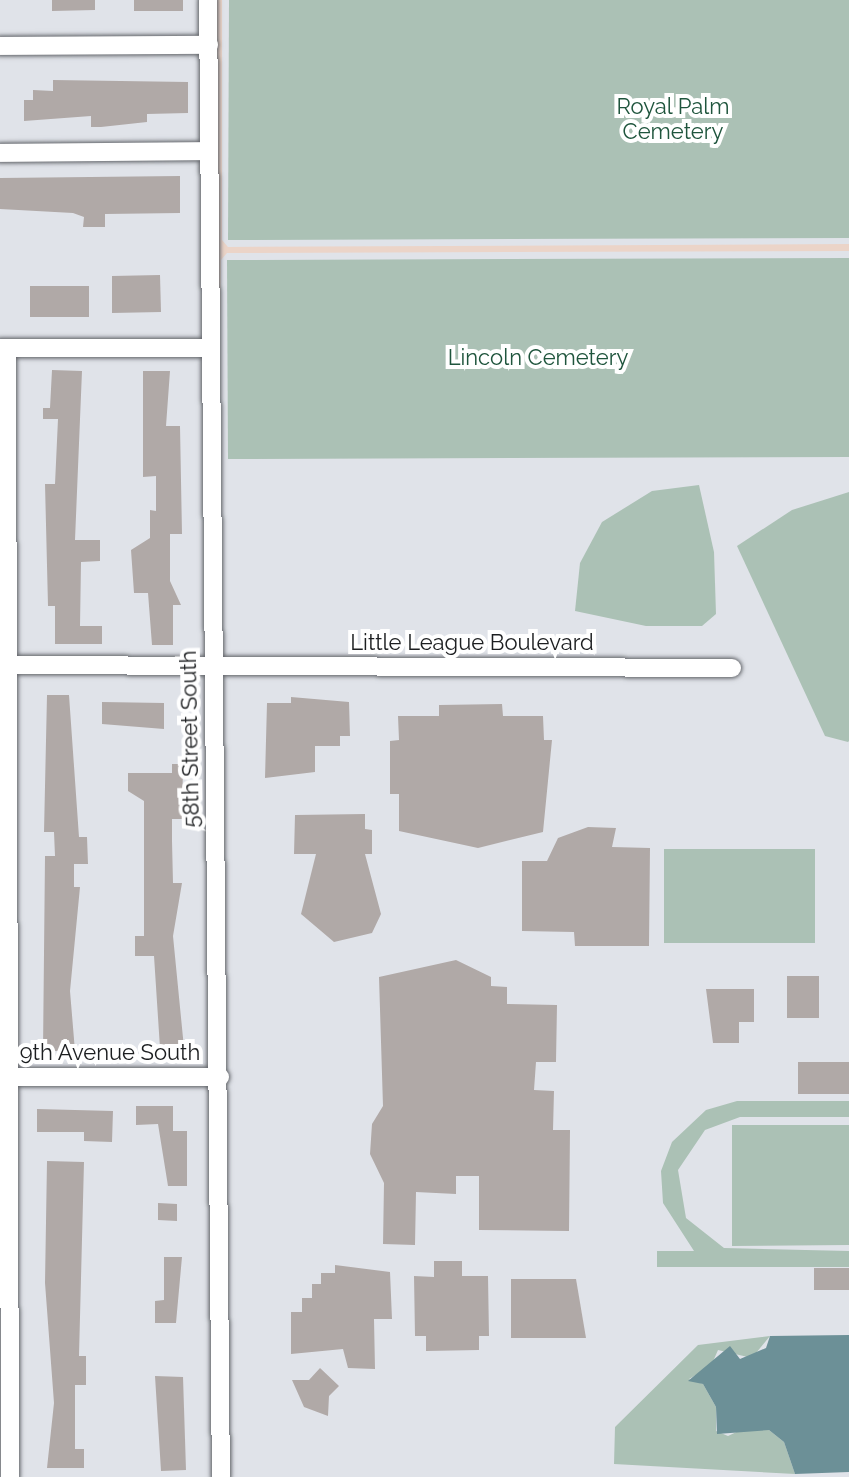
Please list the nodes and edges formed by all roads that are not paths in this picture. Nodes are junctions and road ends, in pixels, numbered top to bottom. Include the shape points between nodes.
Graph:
1 (208, 0) edge
2 (209, 45) junction
3 (0, 46) edge
4 (209, 151) junction
5 (0, 153) edge
6 (4, 348) edge
7 (210, 348) junction
8 (4, 665) edge
9 (212, 667) junction
10 (732, 668) dead end
11 (5, 1077) edge
12 (220, 1077) junction
13 (10, 1477) edge
14 (221, 1477) edge

1 - 2 street, 58th Street South
2 - 3 street
2 - 4 street, 58th Street South
4 - 5 street
4 - 7 street, 58th Street South
6 - 7 street
6 - 8 street
7 - 9 street, 58th Street South
8 - 9 street, Little League Boulevard
8 - 11 street
9 - 10 street, Little League Boulevard
9 - 12 street, 58th Street South
11 - 12 street, 9th Avenue South
11 - 13 street
12 - 14 street, 58th Street South

